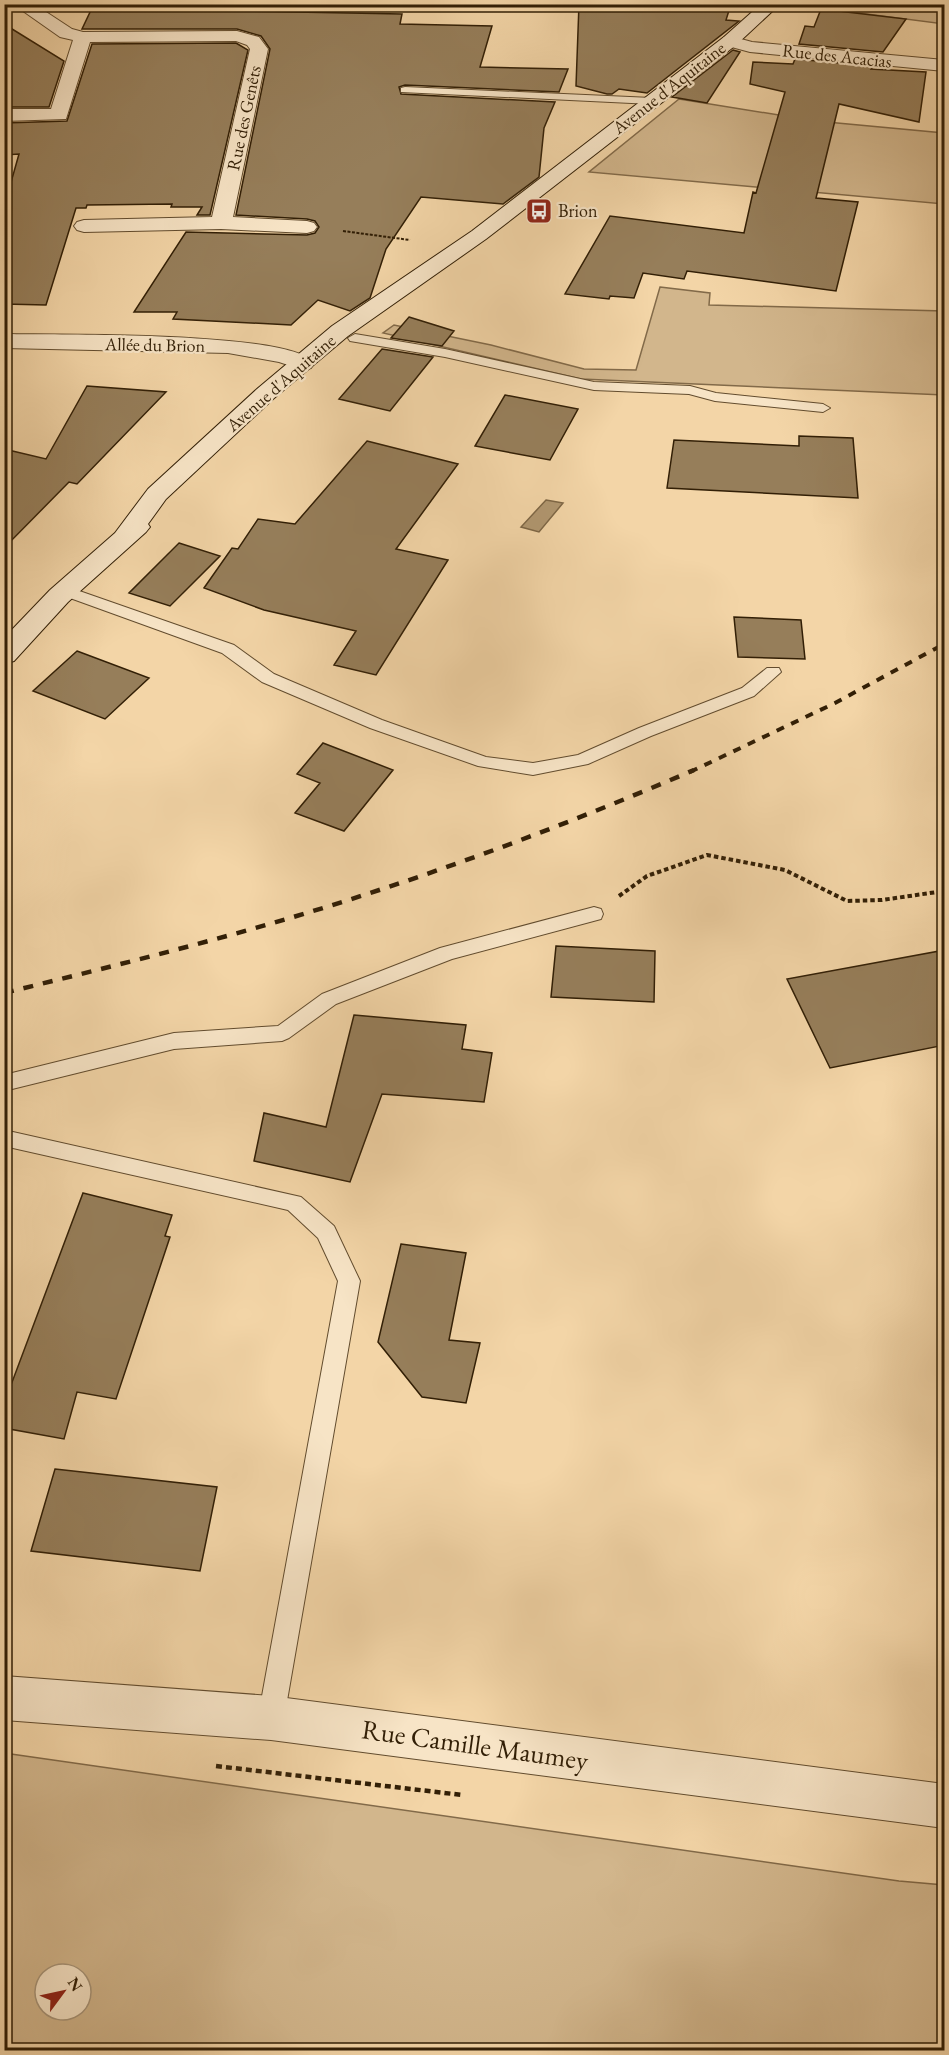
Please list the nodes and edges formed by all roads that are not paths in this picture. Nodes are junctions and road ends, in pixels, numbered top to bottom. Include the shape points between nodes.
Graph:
1 (21, 4) edge
2 (768, 8) edge
3 (82, 37) junction
4 (730, 41) junction
5 (945, 66) edge
6 (405, 90) dead end
7 (652, 101) junction
8 (4, 115) edge
9 (220, 224) junction
10 (84, 226) dead end
11 (307, 227) road end
12 (461, 248) junction
13 (355, 338) junction
14 (4, 341) edge
15 (310, 365) junction
16 (823, 408) dead end
17 (65, 591) junction
18 (4, 655) edge
19 (773, 672) dead end
20 (594, 914) road end
21 (4, 1083) edge
22 (4, 1138) edge
23 (4, 1698) edge
24 (271, 1718) junction
25 (945, 1806) edge

1 - 3 street via 66,33
2 - 4 street, Avenue d'Aquitaine
3 - 8 street via 59,115
3 - 9 street, Rue des Genêts via 237,36 253,41 259,49
4 - 5 street, Rue des Acacias via 762,48
4 - 7 street, Avenue d'Aquitaine
6 - 7 lane
7 - 12 street, Avenue d'Aquitaine
9 - 10 street
9 - 11 street
12 - 13 street, Avenue d'Aquitaine
12 - 15 street, Avenue d'Aquitaine via 354,320
13 - 15 street, Avenue d'Aquitaine
13 - 16 lane via 445,353 594,386 690,390 715,397
14 - 15 street, Allée du Brion via 228,346 276,354
15 - 17 street, Avenue d'Aquitaine
17 - 18 street, Avenue d'Aquitaine
17 - 19 lane via 228,648 268,678 376,724 484,762 533,769 582,760 748,692
20 - 21 lane via 447,953 329,999 282,1033 174,1041
22 - 24 lane via 294,1203 326,1233 349,1281
23 - 24 street, Rue Camille Maumey
24 - 25 street, Rue Camille Maumey

